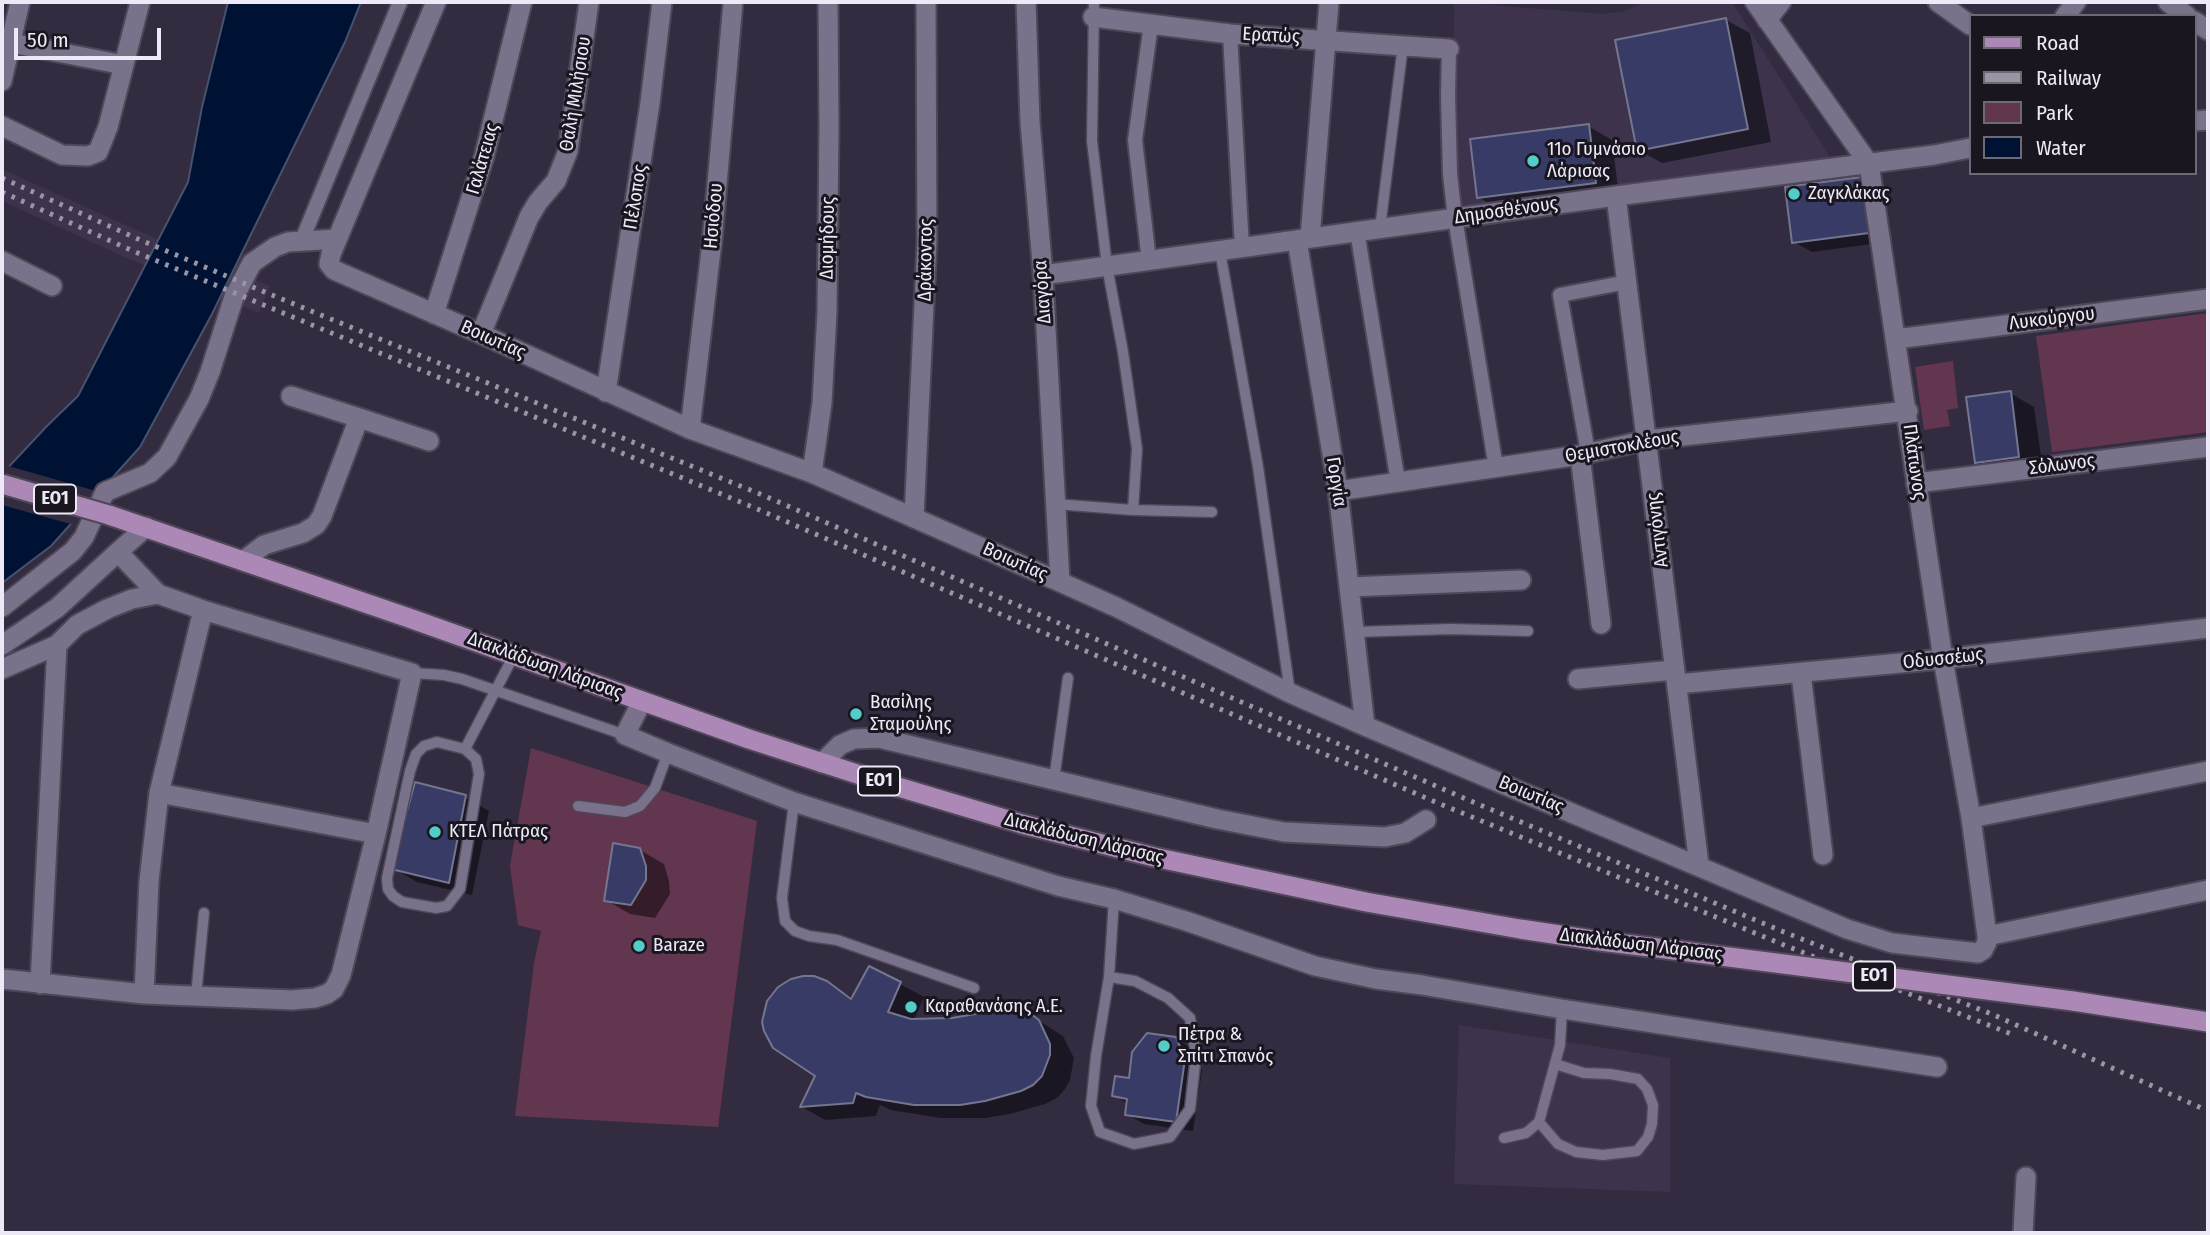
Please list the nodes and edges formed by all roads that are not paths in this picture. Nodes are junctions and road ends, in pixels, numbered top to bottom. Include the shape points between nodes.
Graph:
1 (17, 2) edge
2 (140, 2) edge
3 (400, 2) edge
4 (436, 2) edge
5 (522, 2) edge
6 (589, 2) edge
7 (662, 2) edge
8 (733, 2) edge
9 (828, 2) edge
10 (926, 2) edge
11 (1026, 2) edge
12 (1329, 2) edge
13 (1755, 2) edge
14 (1781, 2) edge
15 (1938, 2) edge
16 (2168, 2) edge
17 (1093, 9) edge
18 (2185, 14) edge
19 (1767, 20) junction
20 (1151, 24) junction
21 (1968, 24) edge
22 (1230, 34) junction
23 (1326, 39) junction
24 (10, 43) junction
25 (1403, 45) junction
26 (1449, 49) joint
27 (124, 65) junction
28 (2, 81) edge
29 (2, 126) edge
30 (1968, 148) edge
31 (1869, 164) junction
32 (1616, 196) junction
33 (1455, 218) junction
34 (1380, 228) junction
35 (1357, 232) junction
36 (337, 239) junction
37 (1303, 239) junction
38 (302, 240) junction
39 (1242, 248) junction
40 (1220, 251) junction
41 (2, 261) edge
42 (1149, 261) junction
43 (1107, 266) junction
44 (1042, 275) junction
45 (1627, 282) junction
46 (52, 286) dead end
47 (2208, 299) edge
48 (434, 314) junction
49 (481, 334) junction
50 (1896, 339) junction
51 (606, 392) junction
52 (291, 396) dead end
53 (1908, 411) junction
54 (359, 418) junction
55 (690, 429) junction
56 (1647, 440) junction
57 (429, 442) dead end
58 (2208, 447) edge
59 (1584, 454) junction
60 (1496, 468) junction
61 (812, 473) junction
62 (1398, 482) junction
63 (1916, 482) junction
64 (2, 484) edge
65 (1338, 491) junction
66 (1055, 504) junction
67 (1133, 510) junction
68 (1212, 512) dead end
69 (914, 518) junction
70 (146, 527) junction
71 (118, 552) junction
72 (243, 561) junction
73 (1521, 580) dead end
74 (1060, 582) junction
75 (1349, 587) junction
76 (158, 594) junction
77 (2, 607) edge
78 (203, 610) junction
79 (1601, 624) dead end
80 (2208, 628) edge
81 (1528, 631) dead end
82 (1354, 632) junction
83 (2, 645) edge
84 (57, 645) junction
85 (514, 655) junction
86 (1943, 659) junction
87 (2, 669) edge
88 (412, 673) junction
89 (1801, 674) junction
90 (1676, 677) junction
91 (1068, 678) dead end
92 (1578, 679) dead end
93 (496, 691) junction
94 (1290, 692) junction
95 (642, 701) junction
96 (1365, 726) junction
97 (625, 735) junction
98 (465, 749) junction
99 (668, 752) junction
100 (822, 763) junction
101 (2208, 771) edge
102 (1054, 780) junction
103 (159, 793) junction
104 (794, 802) junction
105 (578, 806) dead end
106 (1971, 818) junction
107 (1426, 820) dead end
108 (376, 834) junction
109 (1823, 855) dead end
110 (1699, 865) junction
111 (2208, 890) edge
112 (1114, 899) junction
113 (204, 913) dead end
114 (1987, 936) junction
115 (1109, 977) junction
116 (2, 979) edge
117 (40, 984) junction
118 (974, 988) dead end
119 (144, 994) junction
120 (196, 997) junction
121 (1562, 1009) junction
122 (2208, 1023) edge
123 (1555, 1064) junction
124 (1937, 1068) dead end
125 (1539, 1122) junction
126 (1504, 1138) dead end
127 (2026, 1177) dead end
128 (2023, 1233) edge

1 - 24 street
2 - 27 street
3 - 38 street
4 - 36 street
5 - 48 street, Γαλάτειας via 484,157
6 - 49 street, Θαλή Μιλήσιου via 568,151 556,181 529,217
7 - 51 street, Πέλοπος
8 - 55 street, Ησιόδου
9 - 61 street, Διομήδους via 827,312
10 - 69 street, Δράκοντος via 927,241
11 - 44 street, Διαγόρα
12 - 23 street, Γοργία
13 - 19 street, Πλάτωνος
14 - 19 street
15 - 21 street
16 - 18 street
17 - 20 street, Ερατώς
17 - 43 lane via 1092,141
19 - 31 street, Πλάτωνος
20 - 22 street, Ερατώς
20 - 42 street via 1135,140
22 - 23 street, Ερατώς
22 - 39 street
23 - 25 street, Ερατώς
23 - 37 street, Γοργία
24 - 27 street
24 - 28 street
25 - 26 street, Ερατώς
25 - 34 lane
26 - 33 street via 1448,142
27 - 29 street via 102,145 94,154 62,155
30 - 31 street, Δημοσθένους
31 - 32 street, Δημοσθένους
31 - 50 street, Πλάτωνος
32 - 33 street, Δημοσθένους
32 - 45 street, Αντιγόνης
33 - 34 street, Δημοσθένους
33 - 60 street
34 - 35 street, Δημοσθένους
35 - 37 street, Δημοσθένους
35 - 62 street
36 - 38 street
36 - 48 street, Βοιωτίας via 329,264 337,272
37 - 39 street, Δημοσθένους
37 - 65 street, Γοργία
38 - 77 street via 275,247 252,263 234,298 199,399 167,457 150,473 105,492 73,551
39 - 40 street, Δημοσθένους
40 - 42 street, Δημοσθένους
40 - 94 lane via 1258,467
41 - 46 street
42 - 43 street, Δημοσθένους
43 - 44 street, Δημοσθένους
43 - 67 lane via 1137,449
44 - 66 street, Διαγόρα
45 - 56 street, Αντιγόνης
45 - 59 street via 1560,295
47 - 50 street, Λυκούργου
48 - 49 street, Βοιωτίας
49 - 51 street, Βοιωτίας
50 - 53 street, Πλάτωνος
51 - 55 street, Βοιωτίας
52 - 54 street
53 - 56 street, Θεμιστοκλέους
53 - 63 street, Πλάτωνος
54 - 57 street
54 - 72 street via 316,525 264,545
55 - 61 street, Βοιωτίας
56 - 59 street, Θεμιστοκλέους
56 - 90 street, Αντιγόνης
58 - 63 street, Σόλωνος
59 - 60 street, Θεμιστοκλέους
59 - 79 street
60 - 62 street, Θεμιστοκλέους
61 - 69 street, Βοιωτίας
62 - 65 street, Θεμιστοκλέους
63 - 86 street, Πλάτωνος
64 - 70 main road, Διακλάδωση Λάρισας / ΕΟ1, bridge
65 - 75 street, Γοργία
66 - 67 lane
66 - 74 street, Διαγόρα
67 - 68 lane
69 - 74 street, Βοιωτίας
70 - 71 street
70 - 72 main road, Διακλάδωση Λάρισας / ΕΟ1
71 - 76 street
71 - 83 street via 57,608
72 - 85 main road, Διακλάδωση Λάρισας / ΕΟ1
73 - 75 street
74 - 94 street, Βοιωτίας
75 - 82 street, Γοργία
76 - 78 street
76 - 84 street via 95,615
78 - 88 street
78 - 103 street
80 - 86 street, Οδυσσέως
81 - 82 lane
82 - 96 street, Γοργία
84 - 87 street
84 - 117 street
85 - 93 lane
85 - 95 main road, Διακλάδωση Λάρισας / ΕΟ1
86 - 89 street, Οδυσσέως
86 - 106 street, Πλάτωνος
88 - 93 lane via 444,675
88 - 108 street
89 - 90 street, Οδυσσέως
89 - 109 street
90 - 92 street, Οδυσσέως
90 - 110 street, Αντιγόνης
91 - 102 lane
93 - 97 lane
93 - 98 lane
94 - 96 street, Βοιωτίας
95 - 97 street
95 - 100 main road, Διακλάδωση Λάρισας / ΕΟ1
96 - 110 street, Βοιωτίας
97 - 99 street
98 - 98 lane via 477,759 479,774 460,889 447,906 402,902 388,889 387,878 416,754 437,742
99 - 104 street
99 - 105 lane via 655,788 640,807 625,812
100 - 102 street via 853,739 879,738
100 - 122 main road, Διακλάδωση Λάρισας / ΕΟ1, bridge via 1022,824 1366,902 1600,941
101 - 106 street
102 - 107 street via 1284,832 1385,837
103 - 108 street
103 - 119 street
104 - 112 street via 1058,886
104 - 118 lane via 782,898 785,921 794,931 837,940
106 - 114 street, Πλάτωνος
108 - 120 street via 334,989 304,999
110 - 114 street, Βοιωτίας via 1869,937 1978,953
111 - 114 street
112 - 115 lane
112 - 121 street via 1315,966
113 - 120 lane
115 - 115 lane via 1091,1106 1100,1132 1134,1144 1170,1137 1190,1109 1196,1055 1191,1018 1168,998 1135,981
116 - 117 street
117 - 119 street
119 - 120 street
121 - 123 lane
121 - 124 street
123 - 125 lane
123 - 125 lane via 1584,1073 1638,1079 1653,1105 1652,1124 1637,1151 1603,1156 1558,1144
125 - 126 lane via 1526,1133
127 - 128 street

